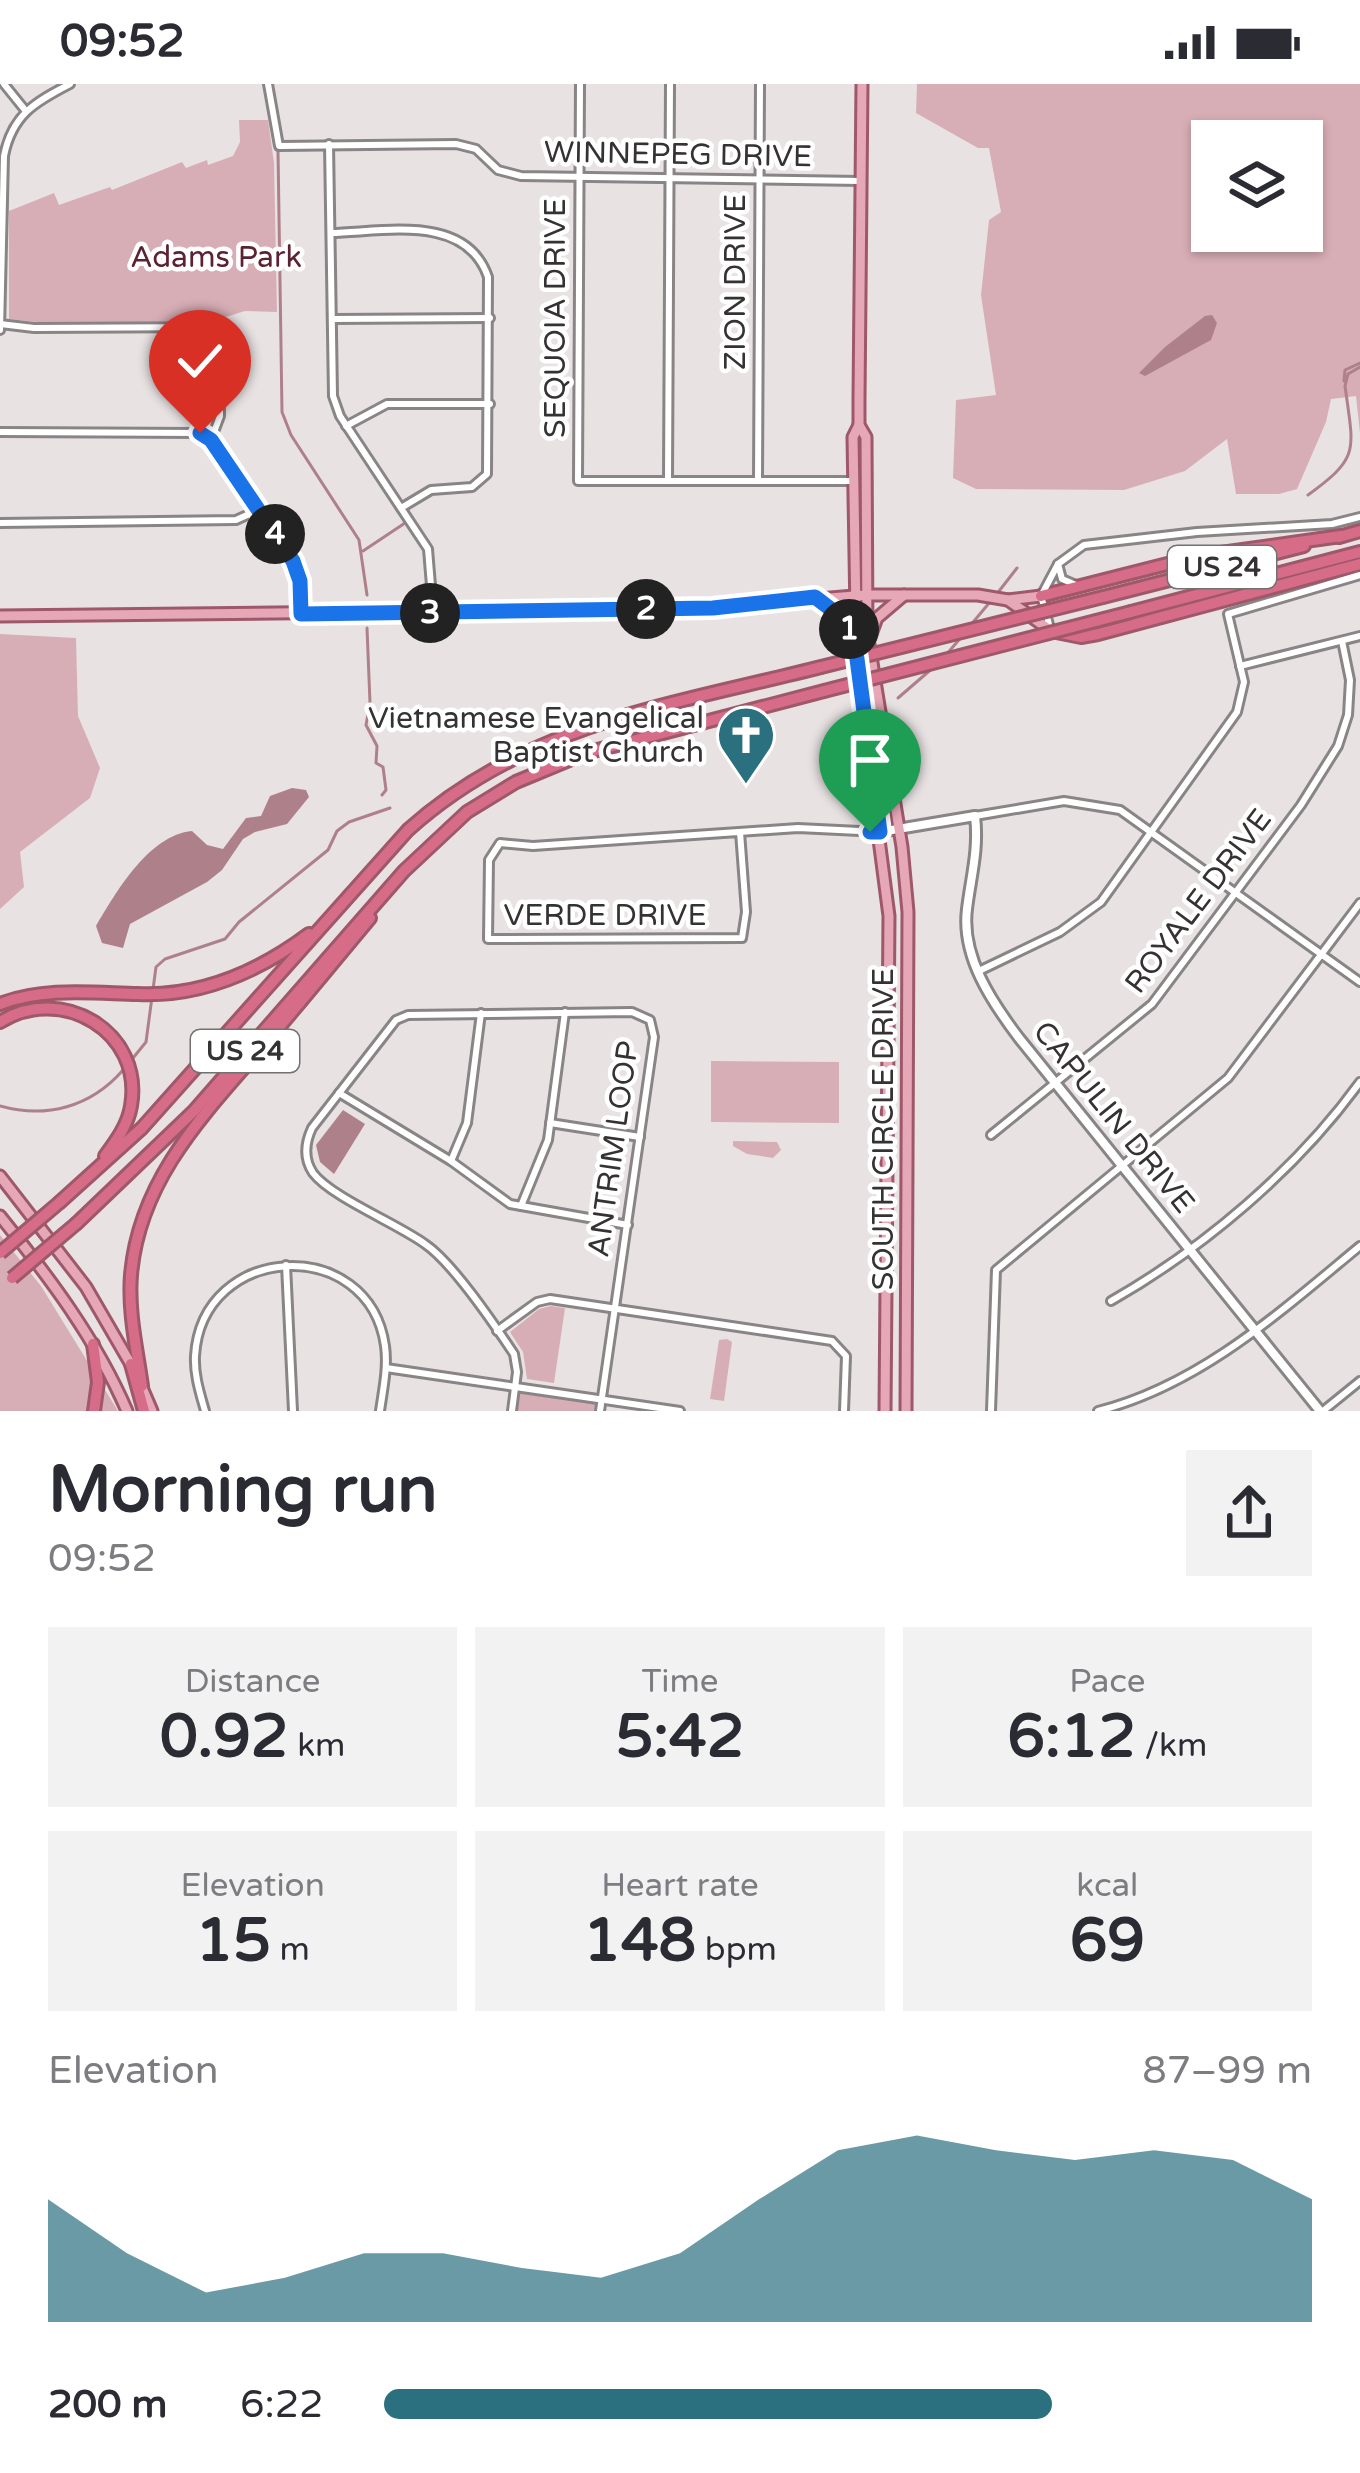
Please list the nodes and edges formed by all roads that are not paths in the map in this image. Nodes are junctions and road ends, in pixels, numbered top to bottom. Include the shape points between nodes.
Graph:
1 (4, 84) edge
2 (70, 84) edge
3 (268, 84) edge
4 (580, 84) edge
5 (670, 84) edge
6 (760, 84) edge
7 (862, 84) edge
8 (25, 110) junction
9 (329, 144) junction
10 (491, 145) dead end
11 (483, 153) junction
12 (2, 156) edge
13 (580, 179) junction
14 (670, 180) junction
15 (760, 180) junction
16 (861, 181) junction
17 (331, 233) junction
18 (2, 235) edge
19 (490, 254) dead end
20 (482, 260) junction
21 (490, 318) junction
22 (332, 319) junction
23 (0, 326) edge
24 (490, 404) junction
25 (860, 425) junction
26 (346, 426) junction
27 (0, 432) edge
28 (211, 440) junction
29 (482, 480) junction
30 (668, 480) junction
31 (758, 481) junction
32 (853, 481) junction
33 (489, 488) dead end
34 (401, 508) junction
35 (259, 509) junction
36 (1360, 518) edge
37 (0, 523) edge
38 (1360, 531) edge
39 (1342, 536) junction
40 (1360, 553) edge
41 (1058, 563) junction
42 (1360, 564) edge
43 (1360, 575) edge
44 (1076, 585) junction
45 (866, 595) junction
46 (904, 595) junction
47 (853, 596) junction
48 (815, 597) junction
49 (1042, 602) junction
50 (1012, 603) junction
51 (433, 613) junction
52 (301, 614) junction
53 (0, 616) edge
54 (1051, 631) junction
55 (1360, 636) edge
56 (1342, 640) junction
57 (868, 642) junction
58 (855, 644) junction
59 (1240, 666) junction
60 (975, 816) junction
61 (899, 829) junction
62 (740, 832) junction
63 (880, 832) junction
64 (1151, 832) junction
65 (404, 871) junction
66 (1237, 893) junction
67 (1360, 903) edge
68 (326, 921) junction
69 (1322, 955) junction
70 (979, 971) junction
71 (1360, 982) edge
72 (0, 1004) edge
73 (481, 1012) junction
74 (565, 1012) junction
75 (0, 1022) edge
76 (1360, 1082) edge
77 (1055, 1083) junction
78 (339, 1093) junction
79 (550, 1124) junction
80 (991, 1135) dead end
81 (640, 1137) junction
82 (451, 1161) junction
83 (1122, 1166) junction
84 (0, 1176) edge
85 (89, 1178) junction
86 (521, 1208) junction
87 (0, 1216) edge
88 (628, 1225) junction
89 (1360, 1246) edge
90 (1189, 1248) junction
91 (0, 1252) edge
92 (286, 1265) junction
93 (0, 1287) edge
94 (1111, 1301) dead end
95 (616, 1309) junction
96 (1255, 1330) junction
97 (497, 1331) junction
98 (93, 1345) junction
99 (131, 1364) junction
100 (386, 1368) junction
101 (1360, 1381) edge
102 (142, 1386) junction
103 (515, 1386) junction
104 (602, 1399) junction
105 (94, 1411) edge
106 (128, 1411) edge
107 (148, 1411) edge
108 (205, 1411) edge
109 (293, 1411) edge
110 (380, 1411) edge
111 (512, 1411) edge
112 (600, 1411) edge
113 (680, 1411) edge
114 (844, 1411) edge
115 (885, 1411) edge
116 (906, 1411) edge
117 (991, 1411) edge
118 (1098, 1411) edge
119 (1322, 1411) edge

1 - 8 street
2 - 8 street
3 - 9 street, WINNEPEG DRIVE via 279,146
4 - 13 street, SEQUOIA DRIVE
5 - 14 street
6 - 15 street, ZION DRIVE
7 - 16 main road
8 - 12 street
9 - 11 street, WINNEPEG DRIVE via 456,144
9 - 17 street
10 - 11 street
11 - 13 street, WINNEPEG DRIVE via 510,175
12 - 18 street
13 - 14 street, WINNEPEG DRIVE
13 - 30 street, SEQUOIA DRIVE via 578,481
14 - 15 street, WINNEPEG DRIVE
14 - 30 street
15 - 16 street, WINNEPEG DRIVE
15 - 31 street, ZION DRIVE
16 - 25 main road
17 - 20 street via 437,232
17 - 22 street
18 - 23 street
19 - 20 street
20 - 21 street
21 - 22 street
21 - 24 street
22 - 26 street via 333,396
23 - 28 street via 215,327 220,416
24 - 26 street via 387,404
24 - 29 street
25 - 32 main road
25 - 45 main road
26 - 34 street
27 - 28 street via 187,430
28 - 35 street
29 - 33 street
29 - 34 street via 431,490
30 - 31 street
31 - 32 street
32 - 47 main road
34 - 51 street via 428,549
35 - 37 street via 236,520
35 - 52 street via 298,570
36 - 41 street via 1093,543
38 - 39 highway, US 24
39 - 44 highway via 1199,556
39 - 68 highway, US 24, bridge via 589,727 458,788
40 - 65 highway, US 24, bridge via 613,745 548,767 467,812
41 - 44 street via 1062,579
41 - 49 street
42 - 54 highway via 1098,634
43 - 59 street via 1228,614
44 - 49 highway
45 - 46 main road
45 - 47 main road
45 - 57 main road, SOUTH CIRCLE DRIVE
46 - 50 main road
46 - 57 main road via 877,618
47 - 48 main road
47 - 58 main road, SOUTH CIRCLE DRIVE
48 - 51 main road via 713,608
48 - 58 main road via 841,617
49 - 50 main road
49 - 54 street
50 - 54 main road
51 - 52 main road
52 - 53 main road
55 - 56 street
56 - 59 street
56 - 66 street, ROYALE DRIVE via 1350,695 1338,746
57 - 61 main road, SOUTH CIRCLE DRIVE
58 - 63 main road, SOUTH CIRCLE DRIVE
59 - 64 street via 1237,712
60 - 61 street, VERDE DRIVE
60 - 64 street, VERDE DRIVE via 1091,802
60 - 70 street, CAPULIN DRIVE via 967,943
61 - 63 street, VERDE DRIVE
61 - 116 main road, SOUTH CIRCLE DRIVE via 908,912
62 - 62 street, VERDE DRIVE via 500,843 489,860 488,939 742,938
62 - 63 street, VERDE DRIVE
63 - 115 main road, SOUTH CIRCLE DRIVE via 889,916
64 - 66 street, VERDE DRIVE
64 - 70 street via 1088,914
65 - 93 highway, US 24, bridge via 194,1111
65 - 102 highway via 199,1120 156,1184 131,1276
66 - 69 street, VERDE DRIVE
66 - 77 street, ROYALE DRIVE via 1152,1004
67 - 69 street
68 - 72 highway via 253,971 204,988 34,994
68 - 85 highway, US 24
69 - 71 street, VERDE DRIVE
69 - 83 street via 1228,1078
70 - 77 street, CAPULIN DRIVE via 1007,1023
73 - 74 street, ANTRIM LOOP
73 - 78 street, ANTRIM LOOP via 401,1017
73 - 82 street via 467,1123
74 - 79 street
74 - 81 street, ANTRIM LOOP via 632,1012 650,1020
75 - 85 highway via 26,1010 70,1010 117,1042 130,1069 128,1118
76 - 90 street via 1296,1160
77 - 80 street, ROYALE DRIVE
77 - 83 street, CAPULIN DRIVE
78 - 82 street
78 - 97 street, ANTRIM LOOP via 308,1135 310,1169 434,1251
79 - 81 street
79 - 86 street
81 - 88 street, ANTRIM LOOP
82 - 86 street
83 - 90 street, CAPULIN DRIVE
83 - 117 street via 996,1270
84 - 99 main road via 86,1287
85 - 91 highway, US 24, bridge
86 - 88 street
87 - 98 main road
88 - 95 street, ANTRIM LOOP
89 - 96 street
90 - 94 street
90 - 96 street, CAPULIN DRIVE
92 - 100 street via 327,1272 362,1297 382,1334
92 - 108 street via 245,1277 211,1308 195,1359
92 - 109 street
95 - 97 street via 543,1299
95 - 104 street, ANTRIM LOOP
95 - 114 street via 832,1341 847,1363
96 - 118 street via 1190,1375
96 - 119 street, CAPULIN DRIVE
97 - 103 street, ANTRIM LOOP via 516,1359
98 - 105 highway
98 - 106 main road
99 - 102 main road
99 - 107 highway
100 - 103 street
100 - 110 street
101 - 119 street
102 - 107 main road
103 - 104 street
103 - 111 street, ANTRIM LOOP
104 - 112 street, ANTRIM LOOP
104 - 113 street

